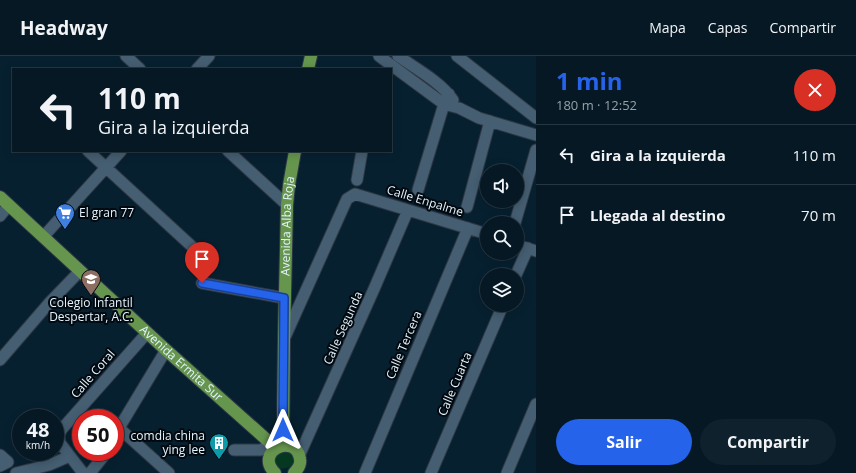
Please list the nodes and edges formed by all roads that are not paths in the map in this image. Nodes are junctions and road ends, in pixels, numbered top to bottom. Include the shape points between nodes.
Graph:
1 (126, 56) edge
2 (209, 56) edge
3 (311, 56) edge
4 (378, 56) edge
5 (398, 56) edge
6 (457, 56) edge
7 (139, 68) edge
8 (198, 68) edge
9 (308, 68) edge
10 (446, 99) junction
11 (536, 118) edge
12 (490, 121) junction
13 (536, 135) edge
14 (536, 150) edge
15 (89, 152) edge
16 (120, 152) edge
17 (229, 152) edge
18 (295, 152) edge
19 (362, 152) edge
20 (105, 167) junction
21 (356, 180) dead end
22 (418, 190) dead end
23 (0, 197) edge
24 (9, 205) junction
25 (287, 205) junction
26 (467, 207) dead end
27 (408, 210) junction
28 (0, 216) edge
29 (517, 216) edge
30 (468, 228) junction
31 (480, 232) edge
32 (43, 237) junction
33 (532, 250) edge
34 (198, 252) dead end
35 (520, 268) edge
36 (80, 271) junction
37 (202, 283) dead end
38 (284, 298) junction
39 (500, 312) edge
40 (147, 333) junction
41 (284, 339) junction
42 (166, 350) junction
43 (0, 360) edge
44 (536, 404) edge
45 (124, 421) edge
46 (124, 438) edge
47 (277, 446) junction
48 (234, 450) dead end
49 (0, 455) edge
50 (70, 456) junction
51 (299, 456) junction
52 (100, 461) edge
53 (0, 466) edge
54 (16, 473) edge
55 (83, 473) edge
56 (90, 473) edge
57 (169, 473) edge
58 (275, 473) edge
59 (294, 473) edge
60 (365, 473) edge
61 (431, 473) edge
62 (507, 473) edge

1 - 7 street
2 - 8 street
3 - 9 main road
4 - 10 street
5 - 10 street
6 - 11 street
10 - 12 street via 470,114
10 - 22 street
12 - 13 street
12 - 26 street
14 - 29 street
15 - 20 street
16 - 20 street
17 - 25 street
18 - 25 main road, Avenida Alba Roja
19 - 21 street
20 - 32 street
20 - 34 street
23 - 24 main road, Avenida Ermita Sur
24 - 28 street
24 - 32 main road, Avenida Ermita Sur
25 - 38 main road, Avenida Alba Roja
27 - 30 street, Calle Enpalme
27 - 41 street, Calle Enpalme via 356,194 347,199
27 - 51 street, Calle Segunda
30 - 31 street, Calle Enpalme
30 - 60 street, Calle Tercera
32 - 36 main road, Avenida Ermita Sur
33 - 35 street
36 - 40 main road, Avenida Ermita Sur
36 - 43 street
37 - 38 street
38 - 41 main road, Avenida Alba Roja
39 - 61 street, Calle Cuarta
40 - 42 main road, Avenida Ermita Sur
40 - 50 street, Calle Coral via 62,430 59,436 60,443
41 - 47 main road, Avenida Alba Roja
42 - 45 street
42 - 47 main road, Avenida Ermita Sur
44 - 62 street
46 - 57 street
47 - 48 street via 261,450
47 - 51 main road, Avenida Ermita Sur via 293,448
47 - 58 main road via 270,454 269,460 269,465
49 - 53 street via 8,462
50 - 54 street via 49,465
50 - 55 street, Calle Coral
51 - 59 main road via 299,467
52 - 56 street

